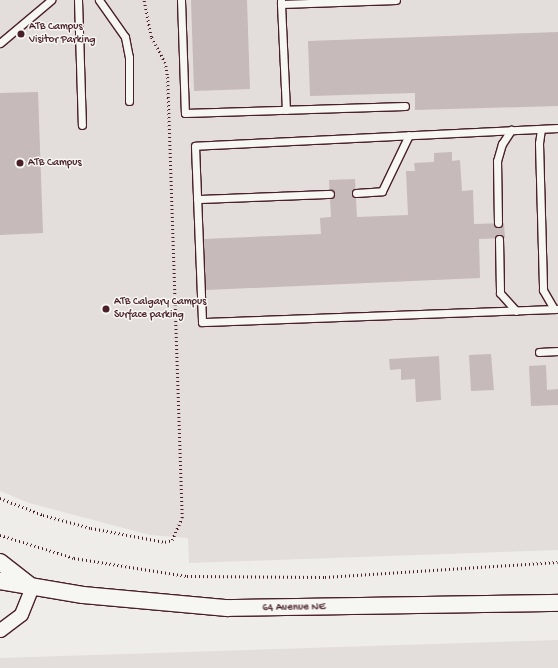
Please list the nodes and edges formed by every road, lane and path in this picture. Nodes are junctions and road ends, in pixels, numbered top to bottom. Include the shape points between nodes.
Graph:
1 (51, 0) edge
2 (78, 0) edge
3 (99, 0) edge
4 (144, 0) edge
5 (181, 0) edge
6 (396, 0) edge
7 (281, 2) edge
8 (0, 43) edge
9 (130, 101) dead end
10 (405, 106) dead end
11 (286, 110) junction
12 (82, 125) dead end
13 (558, 128) edge
14 (541, 129) junction
15 (511, 130) junction
16 (409, 136) junction
17 (356, 193) dead end
18 (330, 194) dead end
19 (197, 199) junction
20 (498, 223) dead end
21 (499, 239) dead end
22 (556, 309) edge
23 (516, 311) junction
24 (558, 351) edge
25 (539, 352) dead end
26 (0, 498) edge
27 (0, 535) edge
28 (0, 562) edge
29 (558, 562) edge
30 (0, 581) edge
31 (32, 587) junction
32 (558, 602) edge
33 (0, 630) edge

1 - 8 lane
2 - 12 lane
3 - 9 lane via 125,36 129,57
4 - 26 path via 151,37 167,75 182,518 172,540 158,541 43,515
5 - 11 lane via 185,113
6 - 7 lane
7 - 11 lane
10 - 11 lane
13 - 14 lane
14 - 15 lane
14 - 22 lane via 539,143 543,290
15 - 16 lane
15 - 20 lane via 502,144 497,160
16 - 17 lane via 382,191
16 - 19 lane via 195,146
18 - 19 lane
19 - 23 lane via 202,322
21 - 23 lane via 500,293
22 - 23 lane
24 - 25 lane
27 - 29 path via 74,558 187,576 325,577
28 - 31 street, 64 Avenue NE
30 - 31 street, 64 Avenue NE
31 - 32 street, 64 Avenue NE via 83,595 227,608
31 - 33 street via 21,614

